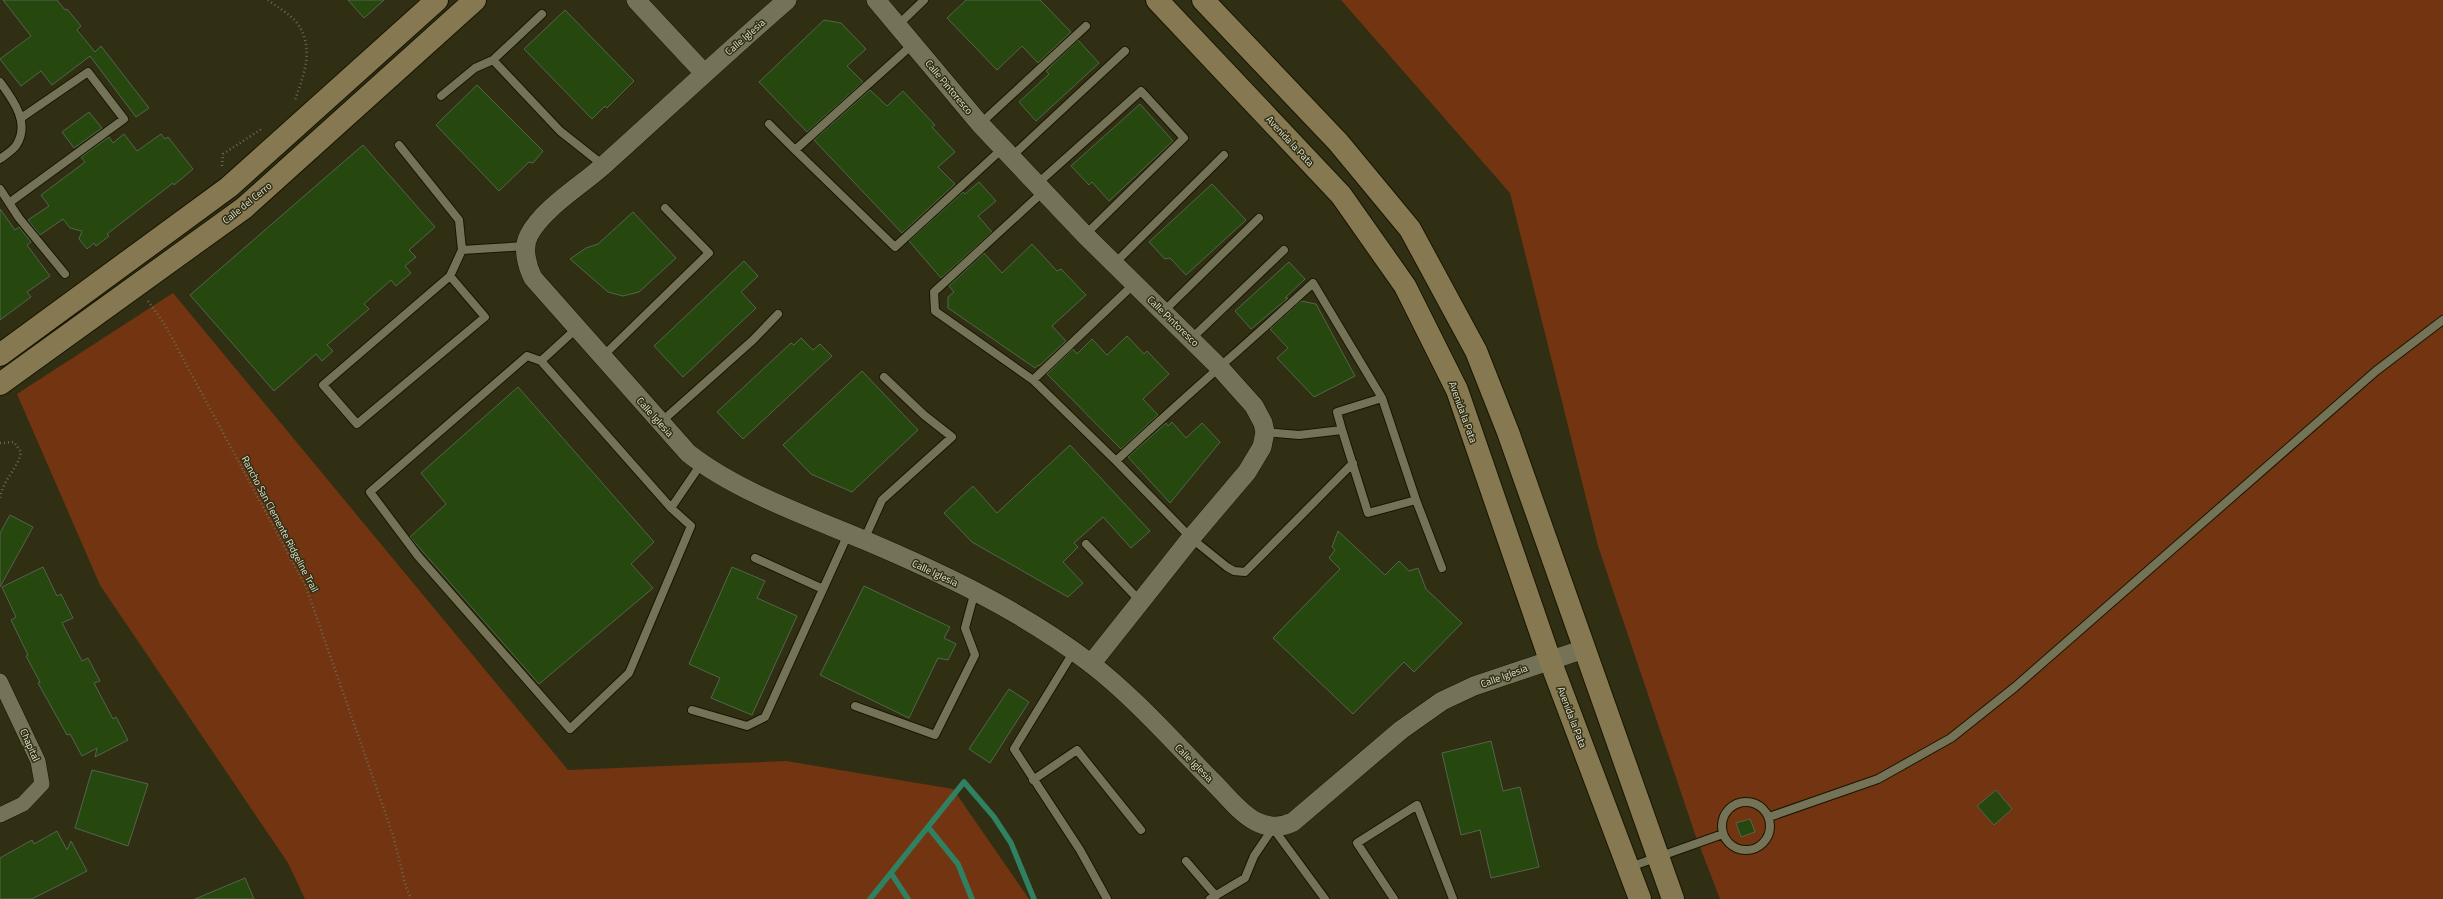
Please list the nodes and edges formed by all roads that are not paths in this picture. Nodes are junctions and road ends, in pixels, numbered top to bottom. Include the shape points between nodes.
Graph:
1 (437, 0) edge
2 (475, 0) edge
3 (636, 0) edge
4 (787, 0) edge
5 (876, 0) edge
6 (924, 0) edge
7 (1157, 0) edge
8 (1203, 0) edge
9 (542, 14) dead end
10 (898, 25) junction
11 (1086, 26) dead end
12 (914, 43) junction
13 (1125, 51) dead end
14 (493, 60) junction
15 (704, 73) junction
16 (0, 82) edge
17 (441, 96) dead end
18 (21, 118) junction
19 (769, 124) dead end
20 (980, 124) junction
21 (399, 145) dead end
22 (795, 150) junction
23 (1007, 152) junction
24 (1224, 155) dead end
25 (0, 158) edge
26 (603, 165) junction
27 (1040, 187) junction
28 (0, 189) edge
29 (9, 203) junction
30 (665, 208) dead end
31 (1259, 218) dead end
32 (1085, 235) junction
33 (526, 246) junction
34 (462, 250) junction
35 (1284, 250) dead end
36 (1114, 264) junction
37 (65, 274) dead end
38 (450, 276) junction
39 (1134, 284) junction
40 (1163, 312) junction
41 (778, 314) dead end
42 (2443, 320) edge
43 (577, 328) junction
44 (1191, 339) junction
45 (0, 355) edge
46 (602, 357) junction
47 (541, 362) junction
48 (1220, 368) junction
49 (884, 377) dead end
50 (1033, 380) junction
51 (0, 384) edge
52 (1382, 398) junction
53 (660, 423) junction
54 (1342, 430) junction
55 (1264, 432) junction
56 (1116, 461) junction
57 (1353, 463) junction
58 (701, 464) junction
59 (1416, 500) junction
60 (671, 508) junction
61 (856, 537) junction
62 (1191, 538) junction
63 (1086, 544) dead end
64 (755, 558) dead end
65 (1442, 568) dead end
66 (823, 589) junction
67 (975, 591) junction
68 (1140, 601) junction
69 (1584, 649) junction
70 (1074, 651) junction
71 (1550, 660) junction
72 (1092, 664) junction
73 (0, 681) edge
74 (855, 706) dead end
75 (692, 710) dead end
76 (1033, 780) junction
77 (0, 815) edge
78 (1769, 817) junction
79 (1273, 828) junction
80 (1141, 830) dead end
81 (1723, 834) junction
82 (1658, 856) junction
83 (1186, 861) dead end
84 (1629, 867) junction
85 (1213, 897) edge
86 (1107, 899) edge
87 (1325, 899) edge
88 (1394, 899) edge
89 (1453, 899) edge
90 (1640, 899) edge
91 (1673, 899) edge

1 - 45 main road via 229,187
2 - 51 main road, Calle del Cerro via 244,208
3 - 15 street
4 - 15 street, Calle Iglesia
5 - 10 street, Calle Pintoresco
6 - 10 lane
7 - 71 main road, Avenida la Pata via 1341,196 1405,286 1457,390
8 - 69 main road via 1338,142 1410,229 1476,351 1508,432
9 - 14 lane
10 - 12 street, Calle Pintoresco
11 - 20 lane
12 - 20 street, Calle Pintoresco
12 - 22 lane
13 - 23 lane
14 - 17 lane via 475,68
14 - 26 lane via 560,131
15 - 26 street, Calle Iglesia
16 - 18 lane via 12,98
18 - 25 lane via 21,133 16,145
18 - 29 lane via 88,72 124,119
19 - 22 lane
20 - 23 street, Calle Pintoresco
21 - 34 lane via 459,220
22 - 23 lane via 895,247
23 - 27 street, Calle Pintoresco
24 - 36 lane
26 - 33 street, Calle Iglesia via 542,218 528,236
27 - 32 street, Calle Pintoresco
27 - 32 lane via 1140,91 1184,138
27 - 50 lane via 934,292 935,311
28 - 29 lane
29 - 37 lane
30 - 46 lane via 709,253
31 - 40 lane
32 - 36 street, Calle Pintoresco
33 - 34 lane
33 - 43 street, Calle Iglesia via 526,258 533,278
34 - 38 lane
35 - 44 lane
36 - 39 street, Calle Pintoresco
38 - 38 lane via 323,385 357,424 485,317
39 - 40 street, Calle Pintoresco
39 - 50 lane
40 - 44 street, Calle Pintoresco
41 - 53 lane via 753,340
42 - 78 lane via 2376,371 2015,687 1951,738 1878,780
43 - 46 street, Calle Iglesia
43 - 47 lane
44 - 48 street, Calle Pintoresco
46 - 53 street, Calle Iglesia
47 - 60 lane
47 - 60 lane via 527,356 370,492 418,556 570,729 629,673 691,526
48 - 52 lane via 1314,284
48 - 55 street, Calle Pintoresco via 1254,406 1263,422
48 - 56 lane via 1203,380
49 - 61 lane via 952,438 882,500
50 - 56 lane
52 - 54 lane via 1337,412
52 - 59 lane
53 - 58 street, Calle Iglesia
54 - 55 lane via 1299,435
54 - 57 lane
55 - 62 street, Calle Pintoresco via 1262,447 1255,461
56 - 62 lane
57 - 59 lane via 1368,513
57 - 62 lane via 1245,572 1227,567
58 - 60 lane
58 - 61 street, Calle Iglesia via 737,484
59 - 65 lane
61 - 66 lane
61 - 67 street, Calle Iglesia
62 - 68 street, Calle Pintoresco
63 - 68 lane
64 - 66 lane
66 - 75 lane via 765,717 747,726
67 - 70 street, Calle Iglesia via 1023,617
67 - 74 lane via 965,628 975,655 935,736
68 - 72 street, Calle Pintoresco
69 - 71 street, Calle Iglesia
69 - 82 main road
70 - 72 street, Calle Iglesia
70 - 76 lane via 1014,749
71 - 79 street, Calle Iglesia via 1474,686 1436,705 1401,730 1293,822
71 - 84 main road, Avenida la Pata
72 - 79 street, Calle Iglesia via 1146,714 1249,818
73 - 77 street, Chapital via 38,761 42,784 22,804
76 - 80 lane via 1078,750
76 - 86 lane via 1080,850
78 - 81 lane via 1759,805 1752,802 1736,804 1725,814 1722,821
78 - 81 lane via 1769,833 1759,846 1752,850 1736,848
79 - 85 lane via 1254,856 1245,878
79 - 87 lane
81 - 82 lane
82 - 84 lane
82 - 91 main road
83 - 85 lane
84 - 90 main road, Avenida la Pata
88 - 89 lane via 1357,843 1417,805

